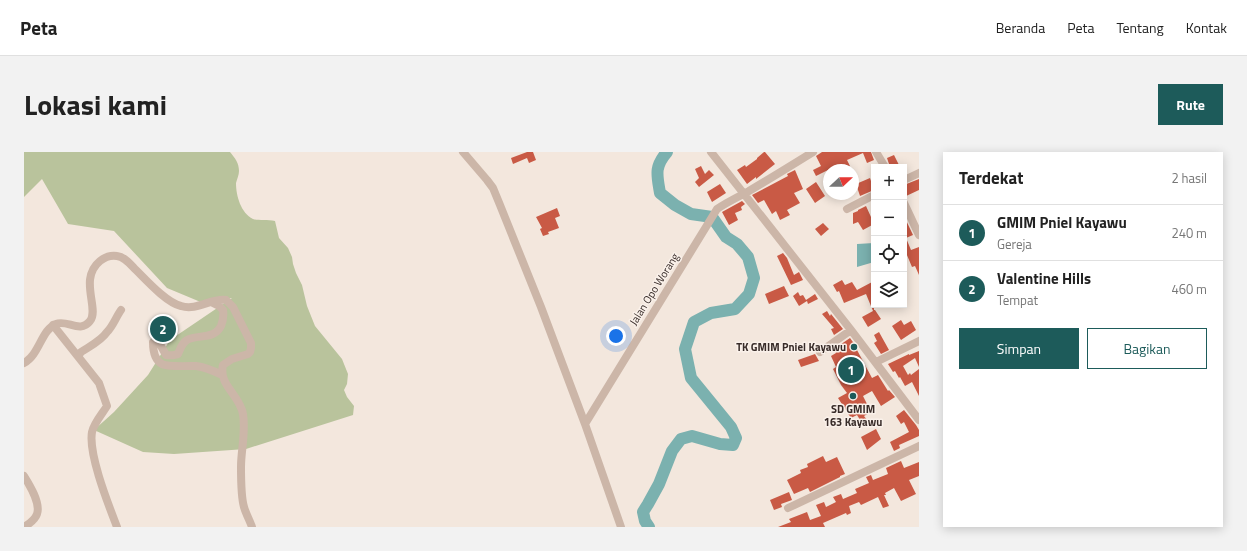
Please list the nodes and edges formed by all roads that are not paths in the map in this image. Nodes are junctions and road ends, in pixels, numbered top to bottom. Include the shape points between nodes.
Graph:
1 (463, 152) edge
2 (711, 152) edge
3 (813, 152) edge
4 (876, 152) edge
5 (883, 164) edge
6 (919, 173) edge
7 (907, 179) edge
8 (744, 193) junction
9 (871, 197) edge
10 (848, 209) dead end
11 (907, 209) edge
12 (919, 234) edge
13 (211, 302) junction
14 (122, 310) dead end
15 (53, 325) junction
16 (851, 330) junction
17 (919, 341) edge
18 (820, 352) dead end
19 (78, 356) junction
20 (876, 362) junction
21 (24, 363) edge
22 (222, 375) junction
23 (919, 420) edge
24 (585, 424) junction
25 (919, 446) edge
26 (24, 476) edge
27 (788, 508) dead end
28 (24, 527) edge
29 (117, 527) edge
30 (252, 527) edge
31 (621, 527) edge

1 - 24 street via 493,188
2 - 8 street
3 - 8 street, Jalan Opo Worang
4 - 5 street
6 - 7 street
8 - 16 street
8 - 24 street, Jalan Opo Worang via 717,209
9 - 10 street
11 - 12 street
13 - 15 street via 191,307 180,306 127,261 111,256 96,264 90,277 92,318 89,322 80,327 65,322
13 - 22 street via 226,300 230,303 251,343 248,354 223,364
13 - 22 street via 223,310 224,317 218,331 187,340 182,344 178,354 172,356 166,355 155,340 153,348 156,358 164,366 198,366
14 - 19 street via 106,334
15 - 19 street
15 - 21 street via 32,357
16 - 18 street
16 - 20 street
17 - 20 street
19 - 29 street via 99,383 108,406 92,431 91,443 105,495
20 - 23 street
22 - 30 street via 244,414 242,488 244,507
24 - 31 street
25 - 27 street
26 - 28 street via 38,508 34,519

